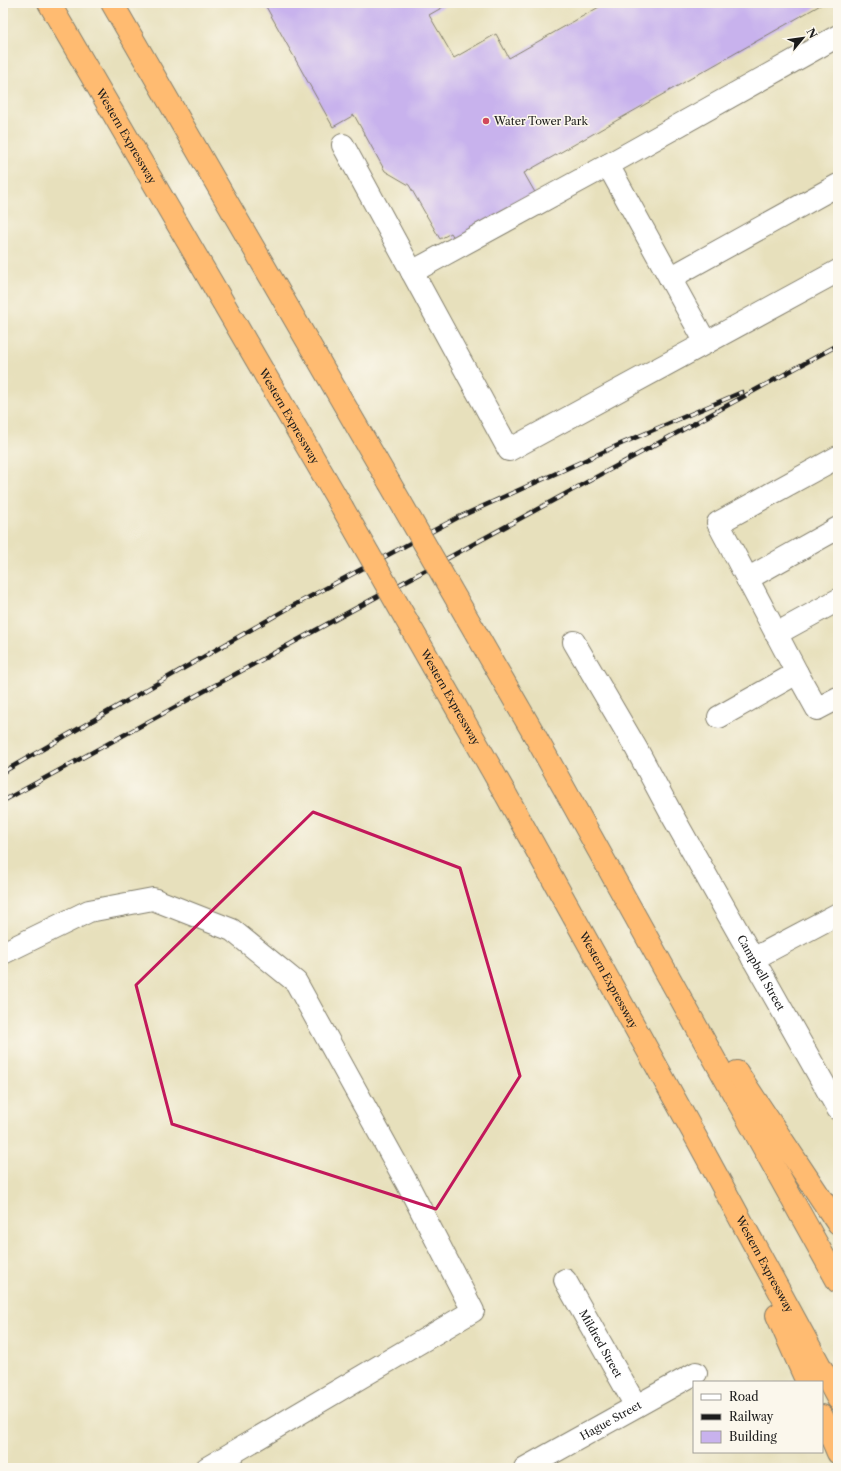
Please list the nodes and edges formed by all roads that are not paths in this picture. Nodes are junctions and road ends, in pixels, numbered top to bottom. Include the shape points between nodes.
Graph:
1 (49, 3) edge
2 (112, 3) edge
3 (838, 36) edge
4 (343, 145) dead end
5 (608, 165) junction
6 (838, 185) edge
7 (838, 271) edge
8 (412, 272) junction
9 (670, 278) junction
10 (706, 343) junction
11 (838, 457) edge
12 (838, 528) edge
13 (747, 579) junction
14 (838, 600) edge
15 (776, 634) junction
16 (574, 642) dead end
17 (796, 673) junction
18 (838, 698) edge
19 (719, 717) dead end
20 (624, 896) junction
21 (838, 914) edge
22 (3, 953) edge
23 (754, 958) junction
24 (838, 1108) edge
25 (693, 1132) junction
26 (838, 1224) edge
27 (565, 1280) dead end
28 (838, 1282) edge
29 (696, 1373) dead end
30 (807, 1381) edge
31 (838, 1399) edge
32 (636, 1406) junction
33 (823, 1418) edge
34 (838, 1453) edge
35 (537, 1465) edge
36 (207, 1468) edge

1 - 25 highway, Western Expressway, bridge via 342,507 505,793
2 - 20 highway, bridge via 534,734
3 - 5 street
4 - 8 street
5 - 8 street
5 - 9 street
6 - 9 street
7 - 10 street
8 - 10 street via 509,450
9 - 10 street
11 - 13 street via 718,523
12 - 13 street
13 - 15 street
14 - 15 street
15 - 17 street
16 - 23 street, Campbell Street
17 - 18 street via 817,709
17 - 19 street
20 - 26 highway via 720,1047
20 - 28 highway
21 - 23 street
22 - 36 street via 89,911 153,899 232,930 296,982 473,1311
23 - 24 street, Campbell Street
25 - 30 highway
25 - 31 highway, Western Expressway
27 - 32 street, Mildred Street
29 - 32 street, Hague Street
32 - 35 street, Hague Street
33 - 34 highway

